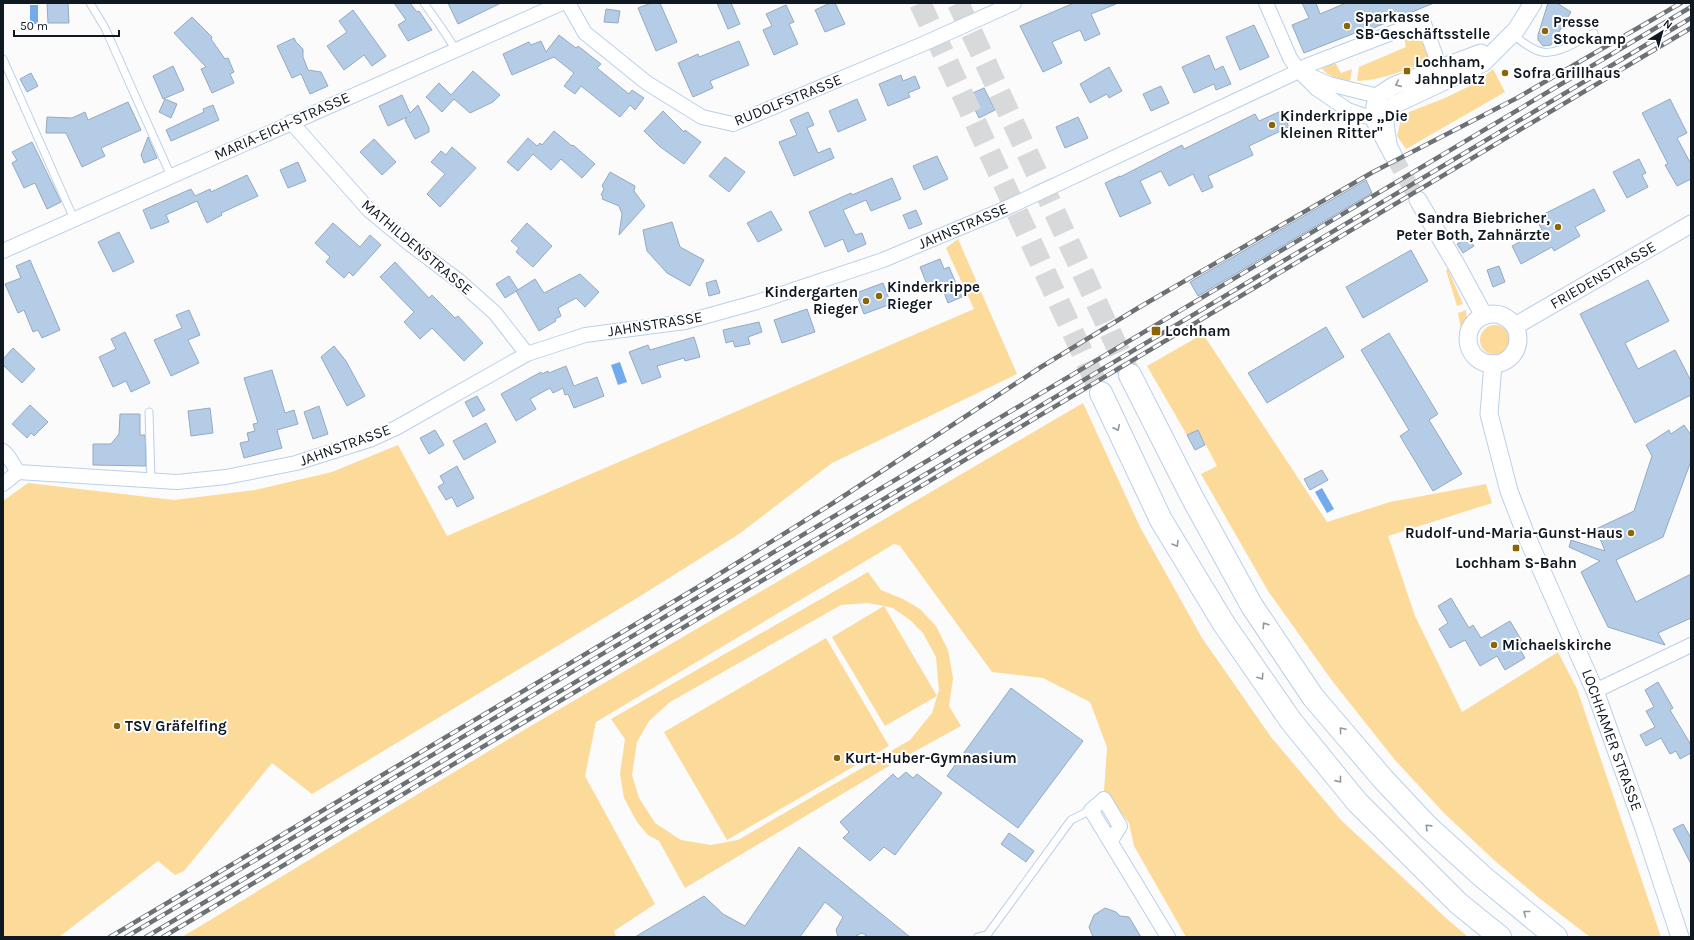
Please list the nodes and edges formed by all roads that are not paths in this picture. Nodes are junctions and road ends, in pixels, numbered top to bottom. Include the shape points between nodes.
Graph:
1 (90, 3) edge
2 (424, 3) edge
3 (562, 3) edge
4 (568, 3) edge
5 (1014, 3) edge
6 (1266, 3) edge
7 (1533, 3) edge
8 (1594, 33) dead end
9 (1512, 34) junction
10 (1500, 46) junction
11 (456, 50) junction
12 (3, 60) edge
13 (1440, 68) junction
14 (1299, 71) junction
15 (1378, 96) junction
16 (1380, 116) junction
17 (291, 122) junction
18 (1390, 149) tunnel mouth
19 (171, 176) junction
20 (1418, 200) tunnel mouth
21 (74, 219) junction
22 (1691, 224) edge
23 (3, 251) edge
24 (1484, 316) junction
25 (1515, 326) junction
26 (527, 354) junction
27 (1493, 364) junction
28 (1130, 375) tunnel mouth
29 (1100, 392) tunnel mouth
30 (149, 412) dead end
31 (3, 451) edge
32 (18, 472) junction
33 (151, 481) junction
34 (3, 484) edge
35 (1691, 645) edge
36 (1596, 691) junction
37 (1091, 810) joint
38 (978, 937) edge
39 (1168, 937) edge
40 (1500, 937) edge
41 (1556, 937) edge
42 (1680, 937) edge

1 - 19 lane via 105,28
2 - 11 lane
3 - 11 street, MARIA-EICH-STRASSE
4 - 5 street, RUDOLFSTRASSE via 585,33 647,83 702,116 733,124
6 - 14 street via 1290,58
7 - 9 street
8 - 9 lane via 1560,50 1542,52
9 - 10 street
10 - 13 street
10 - 16 street via 1483,63 1396,104
11 - 17 street, MARIA-EICH-STRASSE
12 - 21 lane
13 - 14 street, JAHNSTRASSE via 1423,21 1306,66
13 -> 15 street via 1393,86
14 - 15 street via 1329,84
14 - 16 street via 1317,89 1348,110
14 - 26 street, JAHNSTRASSE via 1000,211 882,260 757,302 685,322 585,335
15 - 16 street via 1375,106
16 - 18 street via 1385,124
17 - 19 street, MARIA-EICH-STRASSE
17 - 26 street, MATHILDENSTRASSE via 369,210 464,285 495,313
19 - 21 street, MARIA-EICH-STRASSE
20 - 24 street via 1458,266
21 - 23 street, MARIA-EICH-STRASSE
22 - 25 street, FRIEDENSTRASSE
24 - 25 street via 1495,314 1506,318
24 - 27 street via 1472,326 1468,341 1472,352 1481,361
25 - 27 street via 1517,346 1512,356 1503,362
26 - 33 street, JAHNSTRASSE via 372,439 296,463 226,478 177,482
27 - 36 street, LOCHHAMER STRASSE via 1489,414 1510,492 1526,535
41 -> 28 highway via 1483,877 1428,827 1313,697 1252,606 1193,499
29 -> 40 highway via 1161,520 1224,624 1291,721 1357,802 1458,904
30 - 33 lane
31 - 32 street
32 - 33 street, JAHNSTRASSE
32 - 34 street
35 - 36 street
36 - 42 street, LOCHHAMER STRASSE
37 - 38 lane via 1071,820 987,935
37 - 39 street via 1104,799 1120,826 1111,841

